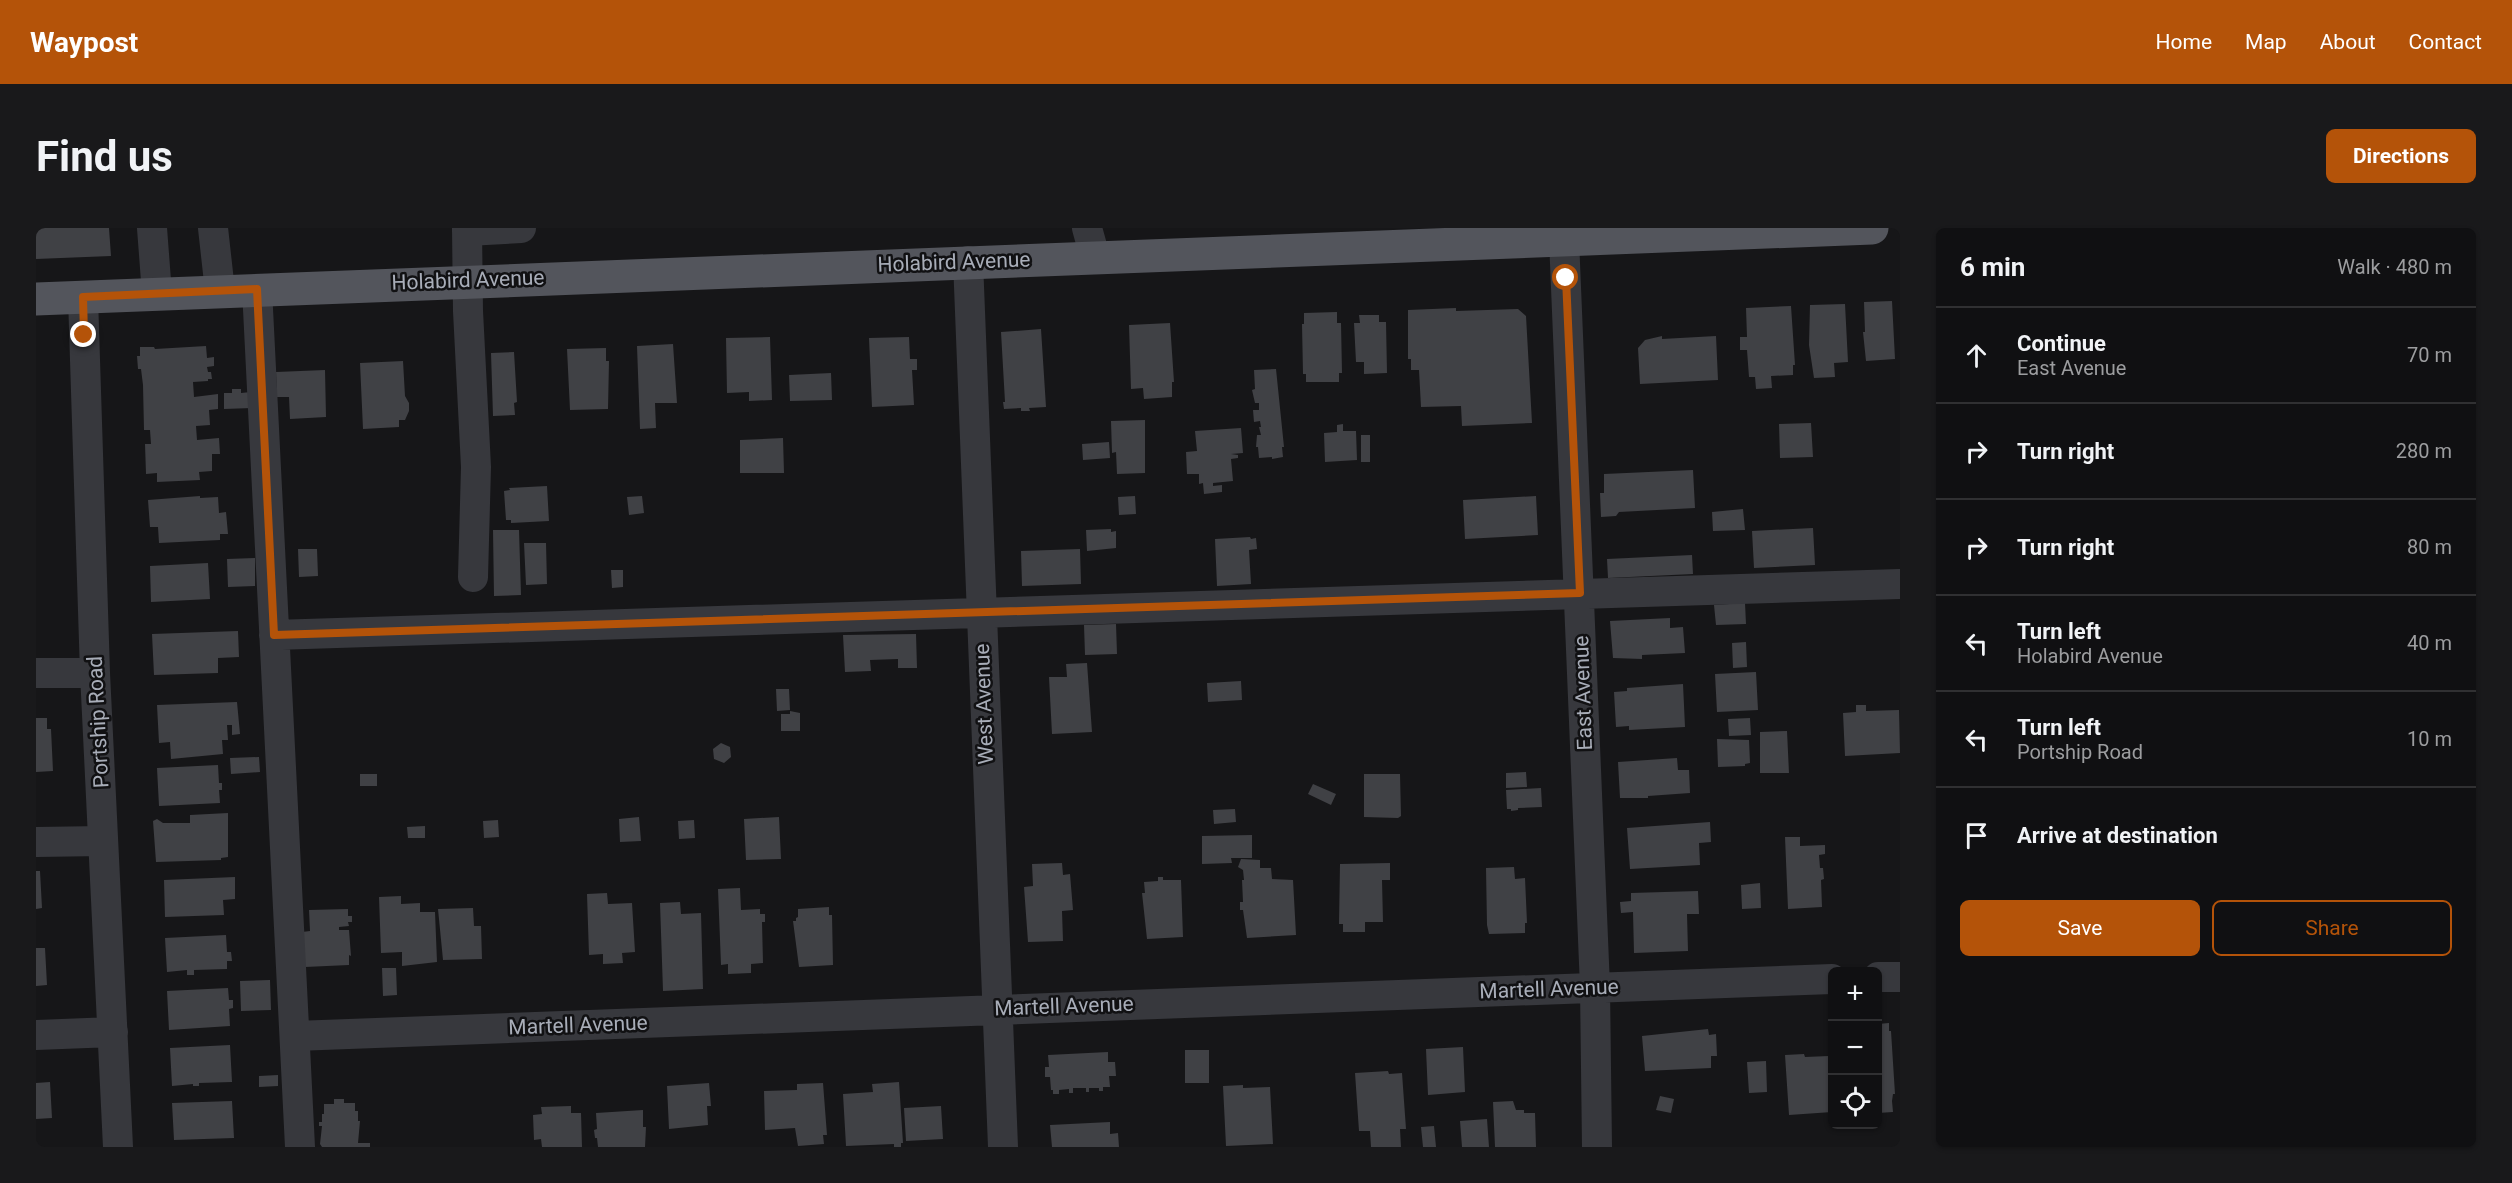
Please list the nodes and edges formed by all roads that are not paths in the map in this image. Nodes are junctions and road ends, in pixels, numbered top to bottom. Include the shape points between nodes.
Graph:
1 (152, 228) edge
2 (213, 228) edge
3 (521, 228) edge
4 (1872, 228) edge
5 (467, 229) edge
6 (1564, 239) junction
7 (1091, 242) edge
8 (968, 261) junction
9 (468, 280) junction
10 (257, 289) junction
11 (220, 291) junction
12 (157, 294) junction
13 (83, 297) junction
14 (36, 298) edge
15 (473, 577) dead end
16 (1900, 584) edge
17 (1580, 593) junction
18 (980, 613) junction
19 (274, 635) junction
20 (36, 673) edge
21 (95, 673) junction
22 (103, 841) junction
23 (36, 842) edge
24 (1900, 977) edge
25 (1882, 978) edge
26 (1828, 979) edge
27 (1595, 987) junction
28 (997, 1009) junction
29 (113, 1032) junction
30 (36, 1035) edge
31 (295, 1036) junction
32 (118, 1147) edge
33 (300, 1147) edge
34 (1003, 1147) edge
35 (1597, 1147) edge

1 - 12 street
2 - 11 street
3 - 5 street
4 - 6 main road, Holabird Avenue
5 - 9 street
6 - 7 main road, Holabird Avenue
6 - 17 street, East Avenue
7 - 8 main road, Holabird Avenue
8 - 9 main road, Holabird Avenue
8 - 18 street, West Avenue
9 - 10 main road, Holabird Avenue
9 - 15 street via 476,467
10 - 11 main road, Holabird Avenue
10 - 19 street
11 - 12 main road, Holabird Avenue
12 - 13 main road, Holabird Avenue
13 - 14 main road, Holabird Avenue
13 - 21 street, Portship Road
16 - 17 street
17 - 18 street
17 - 27 street, East Avenue
18 - 19 street
18 - 28 street, West Avenue
19 - 31 street
20 - 21 street
21 - 22 street, Portship Road
22 - 23 street
22 - 29 street, Portship Road
24 - 25 street
26 - 27 street, Martell Avenue
27 - 28 street, Martell Avenue
27 - 35 street, East Avenue
28 - 31 street, Martell Avenue
28 - 34 street, West Avenue
29 - 30 street
29 - 32 street, Portship Road
31 - 33 street

